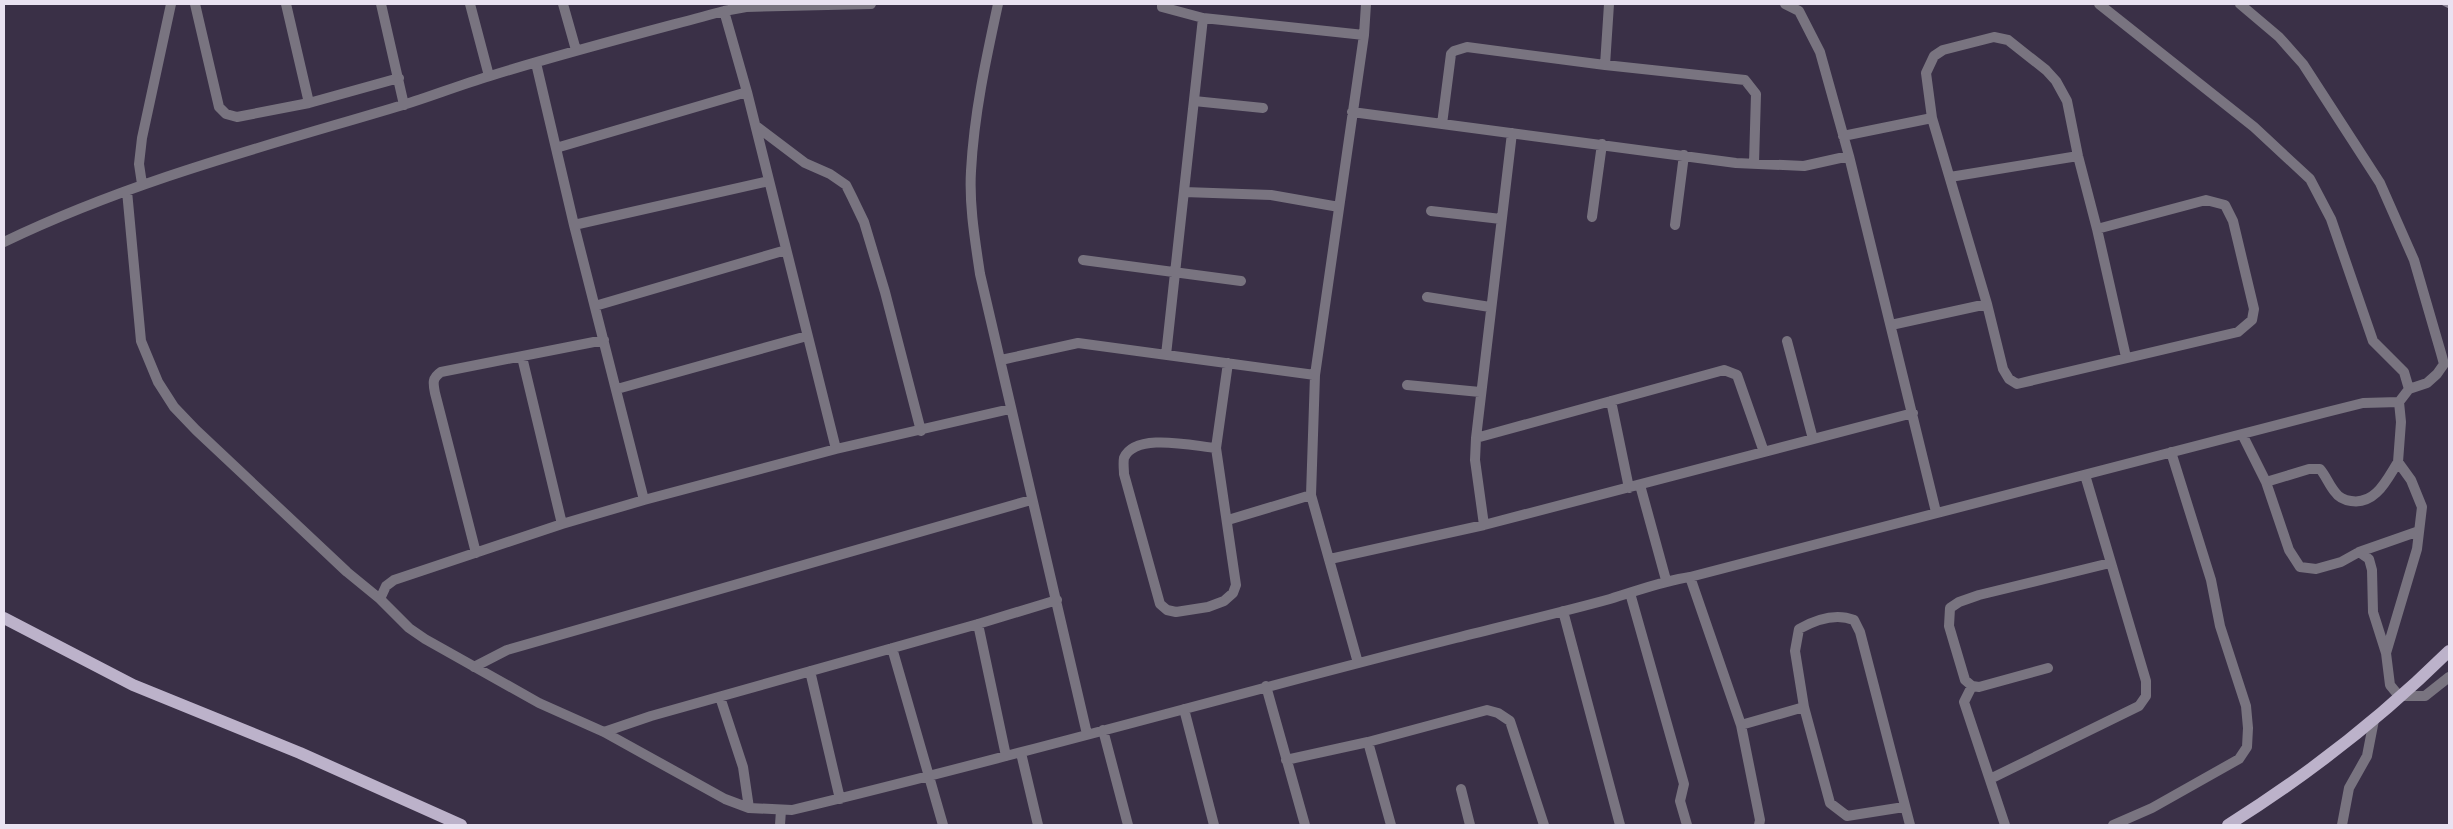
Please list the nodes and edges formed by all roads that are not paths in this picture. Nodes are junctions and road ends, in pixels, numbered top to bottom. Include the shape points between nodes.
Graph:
1 (171, 4) edge
2 (195, 4) edge
3 (286, 4) edge
4 (381, 4) edge
5 (470, 4) edge
6 (564, 4) edge
7 (860, 4) edge
8 (871, 4) edge
9 (998, 4) edge
10 (1162, 4) edge
11 (1366, 4) edge
12 (1609, 4) edge
13 (1785, 4) edge
14 (2099, 4) edge
15 (2240, 4) edge
16 (724, 11) junction
17 (1203, 18) junction
18 (1364, 35) junction
19 (576, 50) junction
20 (536, 63) junction
21 (1605, 65) junction
22 (489, 76) junction
23 (399, 78) junction
24 (747, 92) junction
25 (1194, 101) junction
26 (309, 103) junction
27 (404, 105) junction
28 (1263, 108) dead end
29 (1352, 112) junction
30 (1932, 118) junction
31 (1442, 124) junction
32 (756, 126) junction
33 (1512, 133) junction
34 (1843, 136) junction
35 (1602, 144) junction
36 (556, 148) junction
37 (1684, 155) junction
38 (1849, 156) junction
39 (2078, 156) junction
40 (1754, 163) junction
41 (1950, 177) junction
42 (769, 181) junction
43 (142, 184) junction
44 (127, 191) junction
45 (1184, 192) junction
46 (1339, 207) junction
47 (1431, 211) dead end
48 (1592, 217) dead end
49 (1501, 219) junction
50 (1675, 225) dead end
51 (574, 226) junction
52 (2097, 229) junction
53 (4, 242) edge
54 (786, 250) junction
55 (1083, 260) dead end
56 (1175, 271) junction
57 (1241, 281) dead end
58 (1427, 297) dead end
59 (1987, 304) junction
60 (595, 306) junction
61 (1490, 307) junction
62 (1891, 325) junction
63 (807, 336) junction
64 (604, 340) junction
65 (1787, 341) dead end
66 (1166, 355) junction
67 (522, 357) junction
68 (2126, 357) junction
69 (1001, 360) junction
70 (1228, 363) junction
71 (1315, 374) junction
72 (1407, 385) dead end
73 (617, 389) junction
74 (2409, 389) junction
75 (1480, 392) junction
76 (1611, 401) junction
77 (2399, 402) junction
78 (1010, 409) junction
79 (1913, 413) junction
80 (921, 431) junction
81 (2242, 434) junction
82 (1476, 438) junction
83 (1813, 439) junction
84 (1216, 448) junction
85 (836, 449) junction
86 (1764, 452) junction
87 (2171, 452) junction
88 (2398, 462) junction
89 (2085, 474) junction
90 (2266, 482) junction
91 (1635, 486) junction
92 (1311, 495) junction
93 (644, 500) junction
94 (1031, 500) junction
95 (1936, 512) junction
96 (1228, 520) junction
97 (562, 524) junction
98 (1484, 525) junction
99 (2419, 531) junction
100 (2359, 552) junction
101 (476, 553) junction
102 (1330, 560) junction
103 (2110, 563) junction
104 (1690, 577) junction
105 (1666, 580) junction
106 (1630, 594) junction
107 (380, 599) junction
108 (1057, 600) junction
109 (1563, 611) junction
110 (4, 618) edge
111 (978, 624) junction
112 (892, 648) junction
113 (2449, 651) edge
114 (2386, 653) junction
115 (1358, 662) junction
116 (474, 666) junction
117 (2048, 668) dead end
118 (810, 671) junction
119 (2449, 677) edge
120 (1266, 686) junction
121 (1972, 686) junction
122 (720, 696) junction
123 (2399, 696) junction
124 (1804, 707) junction
125 (1184, 709) junction
126 (2374, 720) junction
127 (1741, 725) junction
128 (1103, 730) junction
129 (604, 732) junction
130 (1088, 734) junction
131 (1368, 742) junction
132 (1022, 754) junction
133 (1006, 756) junction
134 (1286, 760) junction
135 (931, 777) junction
136 (1990, 779) junction
137 (1461, 789) dead end
138 (840, 799) junction
139 (1904, 807) junction
140 (749, 808) junction
141 (781, 810) junction
142 (461, 825) edge
143 (780, 825) edge
144 (943, 825) edge
145 (1038, 825) edge
146 (1128, 825) edge
147 (1214, 825) edge
148 (1305, 825) edge
149 (1391, 825) edge
150 (1470, 825) edge
151 (1544, 825) edge
152 (1620, 825) edge
153 (1687, 825) edge
154 (1759, 825) edge
155 (1910, 825) edge
156 (2005, 825) edge
157 (2113, 825) edge
158 (2228, 825) edge
159 (2342, 825) edge

1 - 43 street via 141,145
2 - 26 street via 219,107 226,114 237,117
3 - 26 street
4 - 23 street
5 - 22 street
6 - 19 street
7 - 8 street
7 - 16 street via 746,7
9 - 69 street via 981,80 971,172 980,274
10 - 17 street via 1162,7
11 - 18 street
12 - 21 street
13 - 34 street via 1799,11 1820,52
14 - 74 street via 2254,127 2310,179 2331,219 2373,341 2404,372
15 - 74 street via 2279,37 2302,64 2380,183 2403,234 2414,260 2444,364 2427,383
16 - 19 street
16 - 24 street
17 - 18 street
17 - 25 street
18 - 29 street
19 - 20 street
20 - 22 street
20 - 36 street
21 - 31 street via 1460,48 1450,54
21 - 40 street via 1745,80 1756,94
22 - 27 street
23 - 26 street
23 - 27 street
24 - 32 street
24 - 36 street
25 - 28 street
25 - 45 street
27 - 43 street via 284,138
29 - 31 street
29 - 46 street
30 - 34 street
30 - 39 street via 1926,73 1934,56 1943,50 1994,38 2008,40 2056,81 2067,101
30 - 41 street
31 - 33 street
32 - 42 street
32 - 80 street via 805,163 846,185 864,222 886,292
33 - 35 street
33 - 49 street
34 - 38 street
35 - 37 street
35 - 48 street
36 - 51 street
37 - 40 street
37 - 50 street
38 - 40 street via 1804,166
38 - 62 street
39 - 41 street
39 - 52 street
41 - 59 street
42 - 51 street
42 - 54 street
43 - 44 street
44 - 53 street via 46,221
44 - 107 street via 141,341 158,382 174,407 196,430
45 - 46 street via 1271,195
45 - 56 street
46 - 71 street
47 - 49 street
49 - 61 street
51 - 60 street
52 - 68 street
52 - 68 street via 2206,200 2225,205 2233,220 2254,309 2252,320 2238,332
54 - 60 street
54 - 63 street
55 - 56 street
56 - 57 street
56 - 66 street
58 - 61 street
59 - 62 street
59 - 68 street via 2003,369 2017,384
60 - 64 street
61 - 75 street
62 - 79 street
63 - 73 street
63 - 85 street
64 - 67 street
64 - 73 street
65 - 83 street
66 - 69 street via 1078,343
66 - 70 street
67 - 97 street
67 - 101 street via 440,372 433,381
69 - 78 street
70 - 71 street
70 - 84 street
71 - 92 street
72 - 75 street
73 - 93 street
74 - 77 street
75 - 82 street
76 - 82 street
76 - 86 street via 1724,370 1737,375
76 - 91 street
77 - 81 street via 2363,403
77 - 88 street
78 - 80 street
78 - 94 street
79 - 83 street
79 - 95 street
80 - 85 street
81 - 87 street
81 - 90 street
82 - 98 street via 1475,460
83 - 86 street
84 - 96 street
84 - 96 street via 1146,442 1132,448 1124,459 1124,474 1160,604 1167,610 1176,612 1208,606 1233,594 1236,585
85 - 93 street
86 - 91 street
87 - 89 street
87 - 157 street via 2246,706 2247,747 2239,759 2152,808
88 - 90 street via 2373,497 2356,502 2344,500 2335,493 2320,469
88 - 99 street via 2411,480 2422,508
89 - 95 street
89 - 103 street
90 - 100 street via 2290,550 2300,567 2316,569 2341,562
91 - 98 street
91 - 105 street
92 - 96 street
92 - 102 street
93 - 97 street
94 - 108 street
94 - 116 street via 508,650
95 - 104 street
97 - 101 street
98 - 102 street
99 - 100 street
99 - 114 street via 2417,549
100 - 114 street via 2369,559 2373,612
101 - 107 street via 394,580 386,586
102 - 115 street
103 - 121 street via 1978,595 1950,608 1949,626 1965,680
103 - 136 street via 2146,680 2146,696 2139,706
104 - 105 street
104 - 127 street
105 - 106 street
106 - 109 street
106 - 153 street via 1684,784 1680,801
107 - 116 street via 409,628
108 - 111 street
108 - 130 street
109 - 115 street
109 - 152 street
110 - 142 main road via 133,685
111 - 112 street
111 - 133 street
112 - 118 street
112 - 135 street
113 - 123 main road
114 - 123 street via 2390,685
115 - 120 street
116 - 129 street via 539,703
117 - 121 street via 1979,687
118 - 122 street
118 - 138 street
119 - 123 street via 2425,696
120 - 125 street
120 - 134 street
121 - 136 street via 1964,702
122 - 129 street
122 - 140 street via 742,767
123 - 126 main road
124 - 127 street
124 - 139 street via 1830,803 1847,816
124 - 139 street via 1795,651 1799,629 1811,622 1843,616 1854,620 1860,632
125 - 128 street
125 - 147 street
126 - 158 main road via 2308,773
126 - 159 street via 2366,756 2349,788
127 - 154 street
128 - 130 street
128 - 146 street
129 - 140 street via 725,799
130 - 132 street
131 - 134 street
131 - 149 street
131 - 151 street via 1487,710 1498,713 1510,721 1516,735
132 - 133 street
132 - 145 street
133 - 135 street
134 - 148 street
135 - 138 street
135 - 144 street
136 - 156 street
137 - 150 street
138 - 141 street
139 - 155 street
140 - 141 street
141 - 143 street

